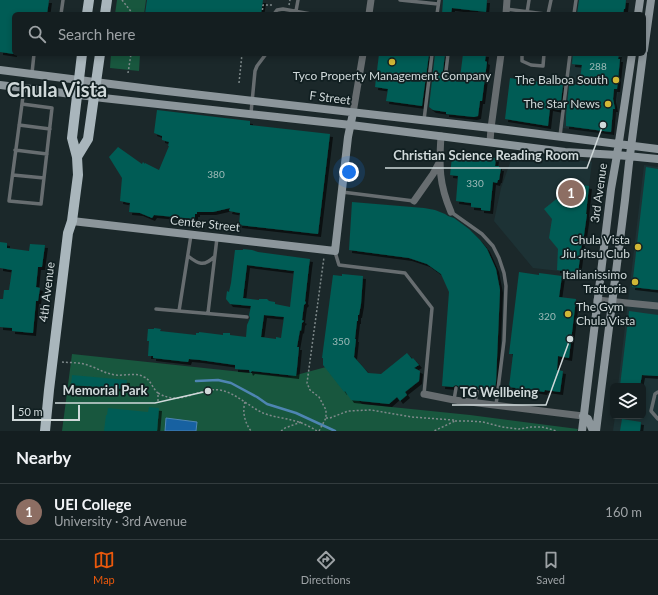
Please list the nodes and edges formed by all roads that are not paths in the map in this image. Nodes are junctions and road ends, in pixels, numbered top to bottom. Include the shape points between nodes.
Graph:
1 (63, 0) edge
2 (89, 0) edge
3 (107, 0) edge
4 (298, 0) edge
5 (371, 0) edge
6 (400, 0) edge
7 (507, 0) edge
8 (529, 0) edge
9 (551, 0) edge
10 (576, 0) edge
11 (640, 0) edge
12 (651, 0) edge
13 (439, 2) edge
14 (296, 11) junction
15 (506, 11) edge
16 (61, 12) edge
17 (87, 12) edge
18 (105, 12) edge
19 (275, 12) edge
20 (301, 12) edge
21 (369, 12) edge
22 (437, 12) edge
23 (516, 12) edge
24 (527, 12) edge
25 (548, 12) edge
26 (574, 12) edge
27 (638, 12) edge
28 (646, 36) edge
29 (34, 56) edge
30 (82, 56) edge
31 (100, 56) edge
32 (264, 56) edge
33 (363, 56) edge
34 (432, 56) edge
35 (448, 56) edge
36 (500, 56) edge
37 (522, 56) edge
38 (544, 56) edge
39 (570, 56) edge
40 (632, 56) edge
41 (644, 56) edge
42 (0, 70) edge
43 (32, 74) junction
44 (79, 80) junction
45 (445, 80) dead end
46 (96, 82) junction
47 (0, 85) edge
48 (24, 88) junction
49 (77, 94) junction
50 (94, 96) junction
51 (252, 101) junction
52 (22, 104) junction
53 (353, 113) junction
54 (251, 114) junction
55 (423, 121) junction
56 (19, 125) junction
57 (351, 125) junction
58 (50, 128) junction
59 (491, 128) junction
60 (441, 136) junction
61 (560, 136) junction
62 (490, 142) junction
63 (619, 144) junction
64 (631, 145) junction
65 (658, 148) edge
66 (15, 150) junction
67 (48, 154) junction
68 (617, 155) junction
69 (77, 157) junction
70 (629, 157) junction
71 (658, 159) edge
72 (439, 164) junction
73 (13, 175) junction
74 (44, 178) junction
75 (342, 192) junction
76 (414, 201) joint
77 (451, 212) joint
78 (72, 222) junction
79 (191, 235) junction
80 (216, 238) junction
81 (335, 251) junction
82 (188, 256) junction
83 (214, 257) junction
84 (597, 300) junction
85 (612, 301) junction
86 (658, 306) edge
87 (156, 309) dead end
88 (179, 311) junction
89 (208, 313) junction
90 (247, 317) dead end
91 (456, 388) dead end
92 (477, 391) dead end
93 (658, 392) edge
94 (424, 394) joint
95 (454, 400) junction
96 (475, 402) junction
97 (496, 405) junction
98 (584, 416) junction
99 (658, 419) edge
100 (45, 431) edge
101 (582, 431) edge
102 (595, 431) edge

1 - 16 lane
2 - 17 main road
3 - 18 main road
4 - 14 lane
5 - 21 street
6 - 13 lane
7 - 15 street
8 - 24 lane
9 - 25 lane
10 - 26 lane
11 - 27 main road
12 - 28 main road
13 - 22 lane
14 - 19 lane via 283,9
14 - 20 lane
15 - 23 lane
29 - 43 lane
30 - 44 main road, 4th Avenue
31 - 46 main road
32 - 51 lane via 255,71
33 - 53 street
34 - 55 lane
35 - 45 lane
36 - 59 street
37 - 38 lane via 522,61 543,66
39 - 61 lane
40 - 63 main road, 3rd Avenue
41 - 64 main road, 3rd Avenue
42 - 43 main road, F Street
43 - 44 main road, F Street
44 - 46 main road, F Street
44 - 49 main road, 4th Avenue
46 - 50 main road
46 - 51 main road, F Street
47 - 48 main road, F Street
48 - 49 main road, F Street
48 - 52 lane
49 - 50 main road, F Street
49 - 69 main road, 4th Avenue via 72,138
50 - 54 main road, F Street
50 - 69 main road via 88,139
51 - 53 main road, F Street
51 - 54 lane
52 - 56 lane
52 - 58 lane via 52,108
53 - 55 main road, F Street
53 - 57 main road
54 - 57 main road, F Street
55 - 59 main road, F Street
56 - 58 lane
56 - 66 lane
57 - 60 main road, F Street
57 - 75 main road
58 - 67 lane
59 - 61 main road, F Street
59 - 62 street
60 - 62 main road, F Street
60 - 72 street
61 - 63 main road, F Street
62 - 68 main road, F Street via 565,152
63 - 64 main road, F Street
63 - 68 main road, 3rd Avenue
64 - 65 main road, F Street
64 - 70 main road, 3rd Avenue
66 - 67 lane
66 - 73 lane
67 - 74 lane
68 - 70 main road, F Street
68 - 84 main road, 3rd Avenue
69 - 78 main road, 4th Avenue via 78,175
70 - 71 main road, F Street
70 - 85 main road, 3rd Avenue
72 - 76 street
72 - 77 street via 445,198
73 - 74 lane
73 - 74 lane via 9,200 41,204
75 - 76 lane
75 - 81 main road
77 - 97 lane via 482,234 493,246 504,272 504,341
78 - 79 main road, Center Street
78 - 100 main road, 4th Avenue via 68,233
79 - 80 main road, Center Street
79 - 82 lane
80 - 81 main road, Center Street
80 - 83 lane
81 - 94 lane via 339,265 404,273 432,308
82 - 83 lane via 202,264 208,263
82 - 88 lane
83 - 89 lane
84 - 85 street
84 - 98 main road, 3rd Avenue
85 - 86 street
85 - 102 main road, 3rd Avenue
87 - 88 lane
88 - 89 lane
89 - 90 lane
91 - 95 lane
92 - 96 lane
93 - 99 lane via 655,394 651,411
94 - 95 street
95 - 96 street
96 - 97 street
97 - 98 street
98 - 101 main road, 3rd Avenue
98 - 102 main road

